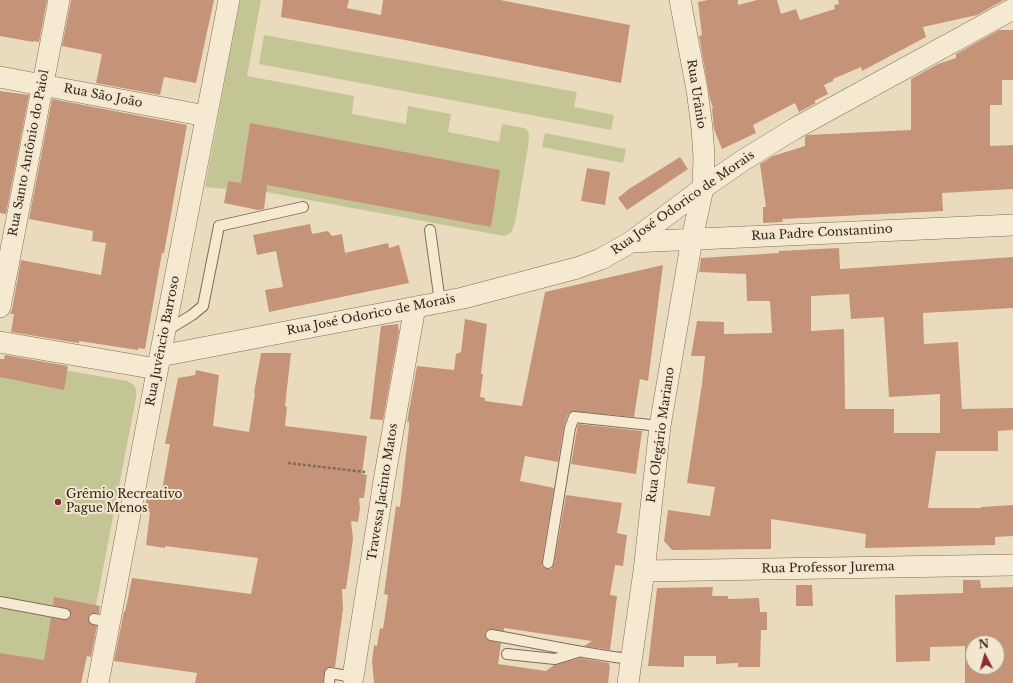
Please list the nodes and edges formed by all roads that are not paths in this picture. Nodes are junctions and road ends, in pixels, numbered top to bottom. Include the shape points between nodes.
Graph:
1 (59, 0) edge
2 (229, 0) edge
3 (680, 0) edge
4 (1013, 9) edge
5 (0, 77) edge
6 (42, 84) junction
7 (206, 116) junction
8 (703, 188) junction
9 (303, 207) dead end
10 (1013, 225) edge
11 (430, 230) dead end
12 (692, 239) junction
13 (631, 242) junction
14 (440, 302) junction
15 (415, 306) junction
16 (0, 307) edge
17 (164, 333) junction
18 (0, 342) edge
19 (158, 362) junction
20 (660, 426) junction
21 (548, 563) dead end
22 (1013, 565) edge
23 (644, 572) junction
24 (0, 602) edge
25 (65, 614) dead end
26 (491, 635) dead end
27 (580, 652) junction
28 (507, 654) dead end
29 (631, 659) junction
30 (353, 677) joint
31 (98, 683) edge
32 (329, 683) edge
33 (628, 683) edge

1 - 6 street, Rua Santo Antônio do Paiol
2 - 7 street, Rua Juvêncio Barroso
3 - 8 street, Rua Urânio via 699,105 704,157
4 - 8 street, Rua José Odorico de Morais via 794,129
5 - 6 street, Rua São João
6 - 7 street, Rua São João
6 - 16 street, Rua Santo Antônio do Paiol
7 - 17 street, Rua Juvêncio Barroso
8 - 12 street, Rua Olegário Mariano
8 - 13 street, Rua José Odorico de Morais
9 - 17 lane via 219,226 203,306
10 - 12 street, Rua Padre Constantino
11 - 14 lane
12 - 13 street, Rua Padre Constantino
12 - 20 street, Rua Olegário Mariano
13 - 14 street, Rua José Odorico de Morais via 601,259 578,268
14 - 15 street, Rua José Odorico de Morais
15 - 19 street, Rua José Odorico de Morais
15 - 30 street, Travessa Jacinto Matos
17 - 19 street, Rua Juvêncio Barroso
18 - 19 street, Rua José Odorico de Morais
19 - 31 street, Rua Juvêncio Barroso via 102,620
20 - 21 lane via 574,417 570,428
20 - 23 street, Rua Olegário Mariano
22 - 23 street, Rua Professor Jurema
23 - 29 street, Rua Olegário Mariano
24 - 25 lane
26 - 27 lane
27 - 28 lane via 555,659
27 - 29 lane
29 - 33 street, Rua Olegário Mariano
30 - 32 lane via 330,673

